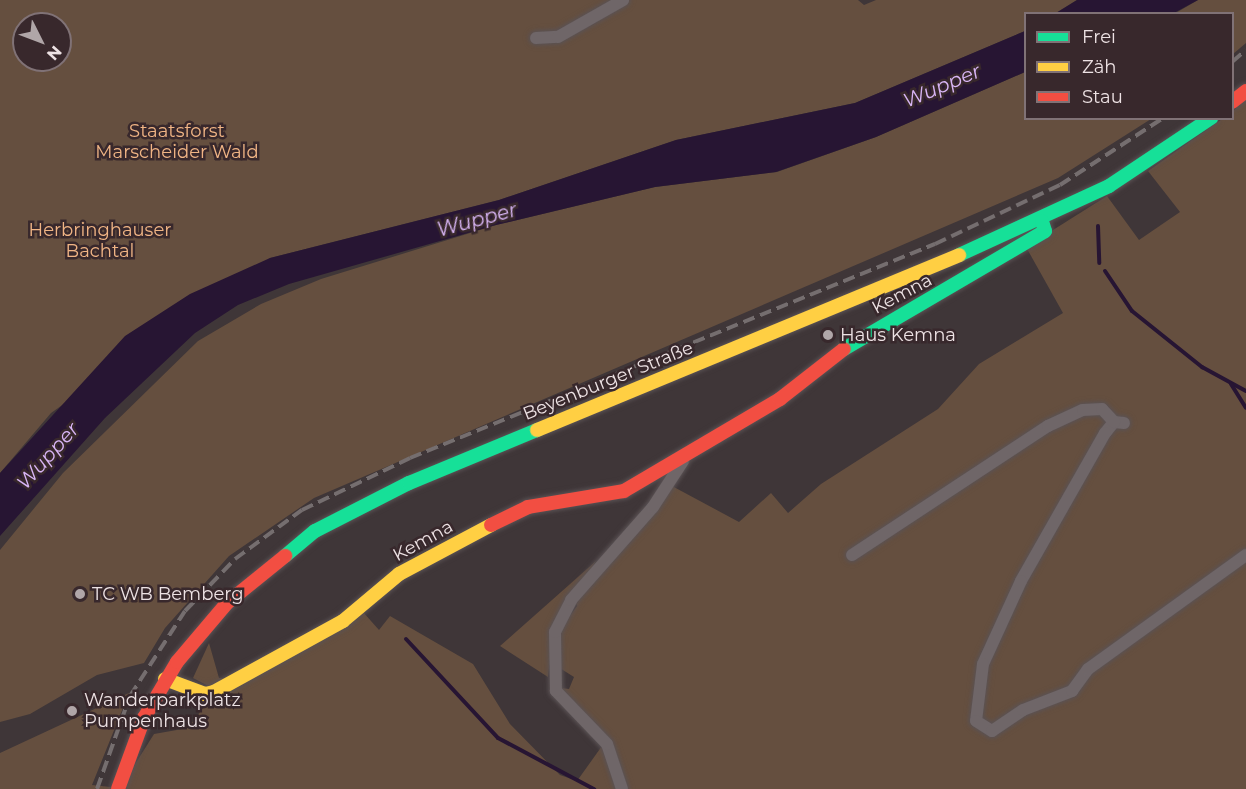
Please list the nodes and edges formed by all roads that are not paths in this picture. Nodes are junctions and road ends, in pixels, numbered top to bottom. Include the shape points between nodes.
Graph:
1 (623, 0) edge
2 (536, 38) dead end
3 (1246, 92) edge
4 (1234, 101) edge
5 (1208, 120) edge
6 (1042, 221) junction
7 (683, 461) junction
8 (852, 555) dead end
9 (1246, 555) edge
10 (165, 679) junction
11 (118, 789) edge
12 (622, 789) edge

1 - 2 street via 558,37
3 - 4 main road
5 - 6 main road, Beyenburger Straße via 1109,186
6 - 7 main road, Kemna via 1045,231 845,348 780,399
6 - 10 main road, Beyenburger Straße via 343,514 251,581
7 - 10 main road, Kemna via 613,495 528,507 505,517 399,574 343,621 214,692 205,694
7 - 12 street, Kemna via 653,507 571,600 555,632 556,692 607,744
8 - 9 street via 1048,426 1083,410 1102,409 1119,423 1021,581 983,664 976,722 992,731 1023,711 1072,691 1088,669
10 - 11 main road, Beyenburger Straße via 140,727

